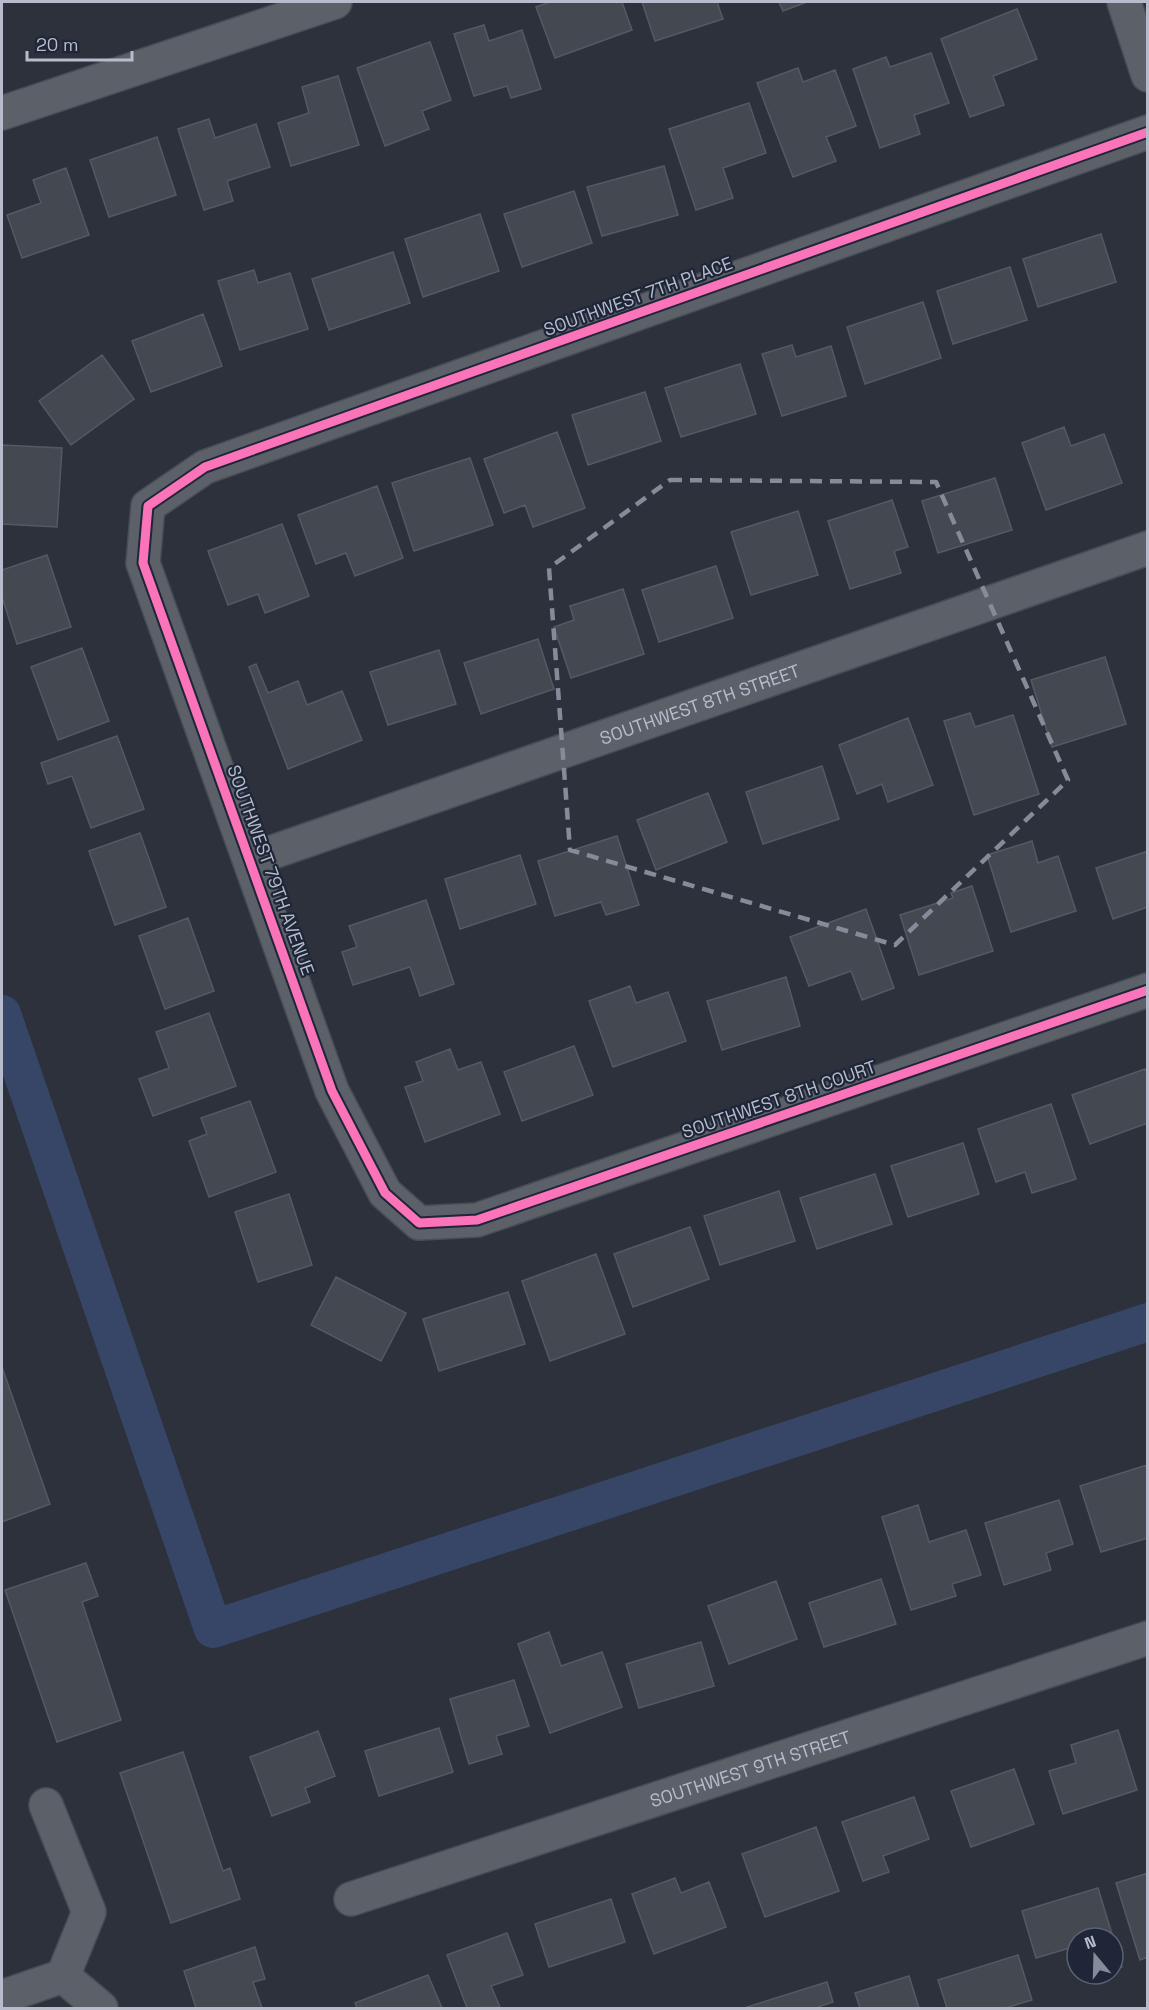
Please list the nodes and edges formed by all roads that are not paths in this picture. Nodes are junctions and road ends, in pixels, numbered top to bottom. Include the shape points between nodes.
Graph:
1 (335, 2) edge
2 (1124, 2) edge
3 (1148, 75) edge
4 (2, 113) edge
5 (1148, 132) edge
6 (148, 506) joint
7 (1148, 548) edge
8 (250, 860) junction
9 (1148, 990) edge
10 (419, 1223) joint
11 (1148, 1638) edge
12 (46, 1805) dead end
13 (351, 1899) dead end
14 (63, 1976) junction
15 (2, 1997) edge
16 (101, 2008) edge

1 - 4 street
2 - 3 street
5 - 6 street, SOUTHWEST 7TH PLACE via 205,467
6 - 8 street, SOUTHWEST 79TH AVENUE via 143,563
7 - 8 street, SOUTHWEST 8TH STREET
8 - 10 street, SOUTHWEST 79TH AVENUE via 332,1091 385,1193
9 - 10 street, SOUTHWEST 8TH COURT via 477,1220
11 - 13 street, SOUTHWEST 9TH STREET
12 - 14 street via 89,1912
14 - 15 street
14 - 16 street

